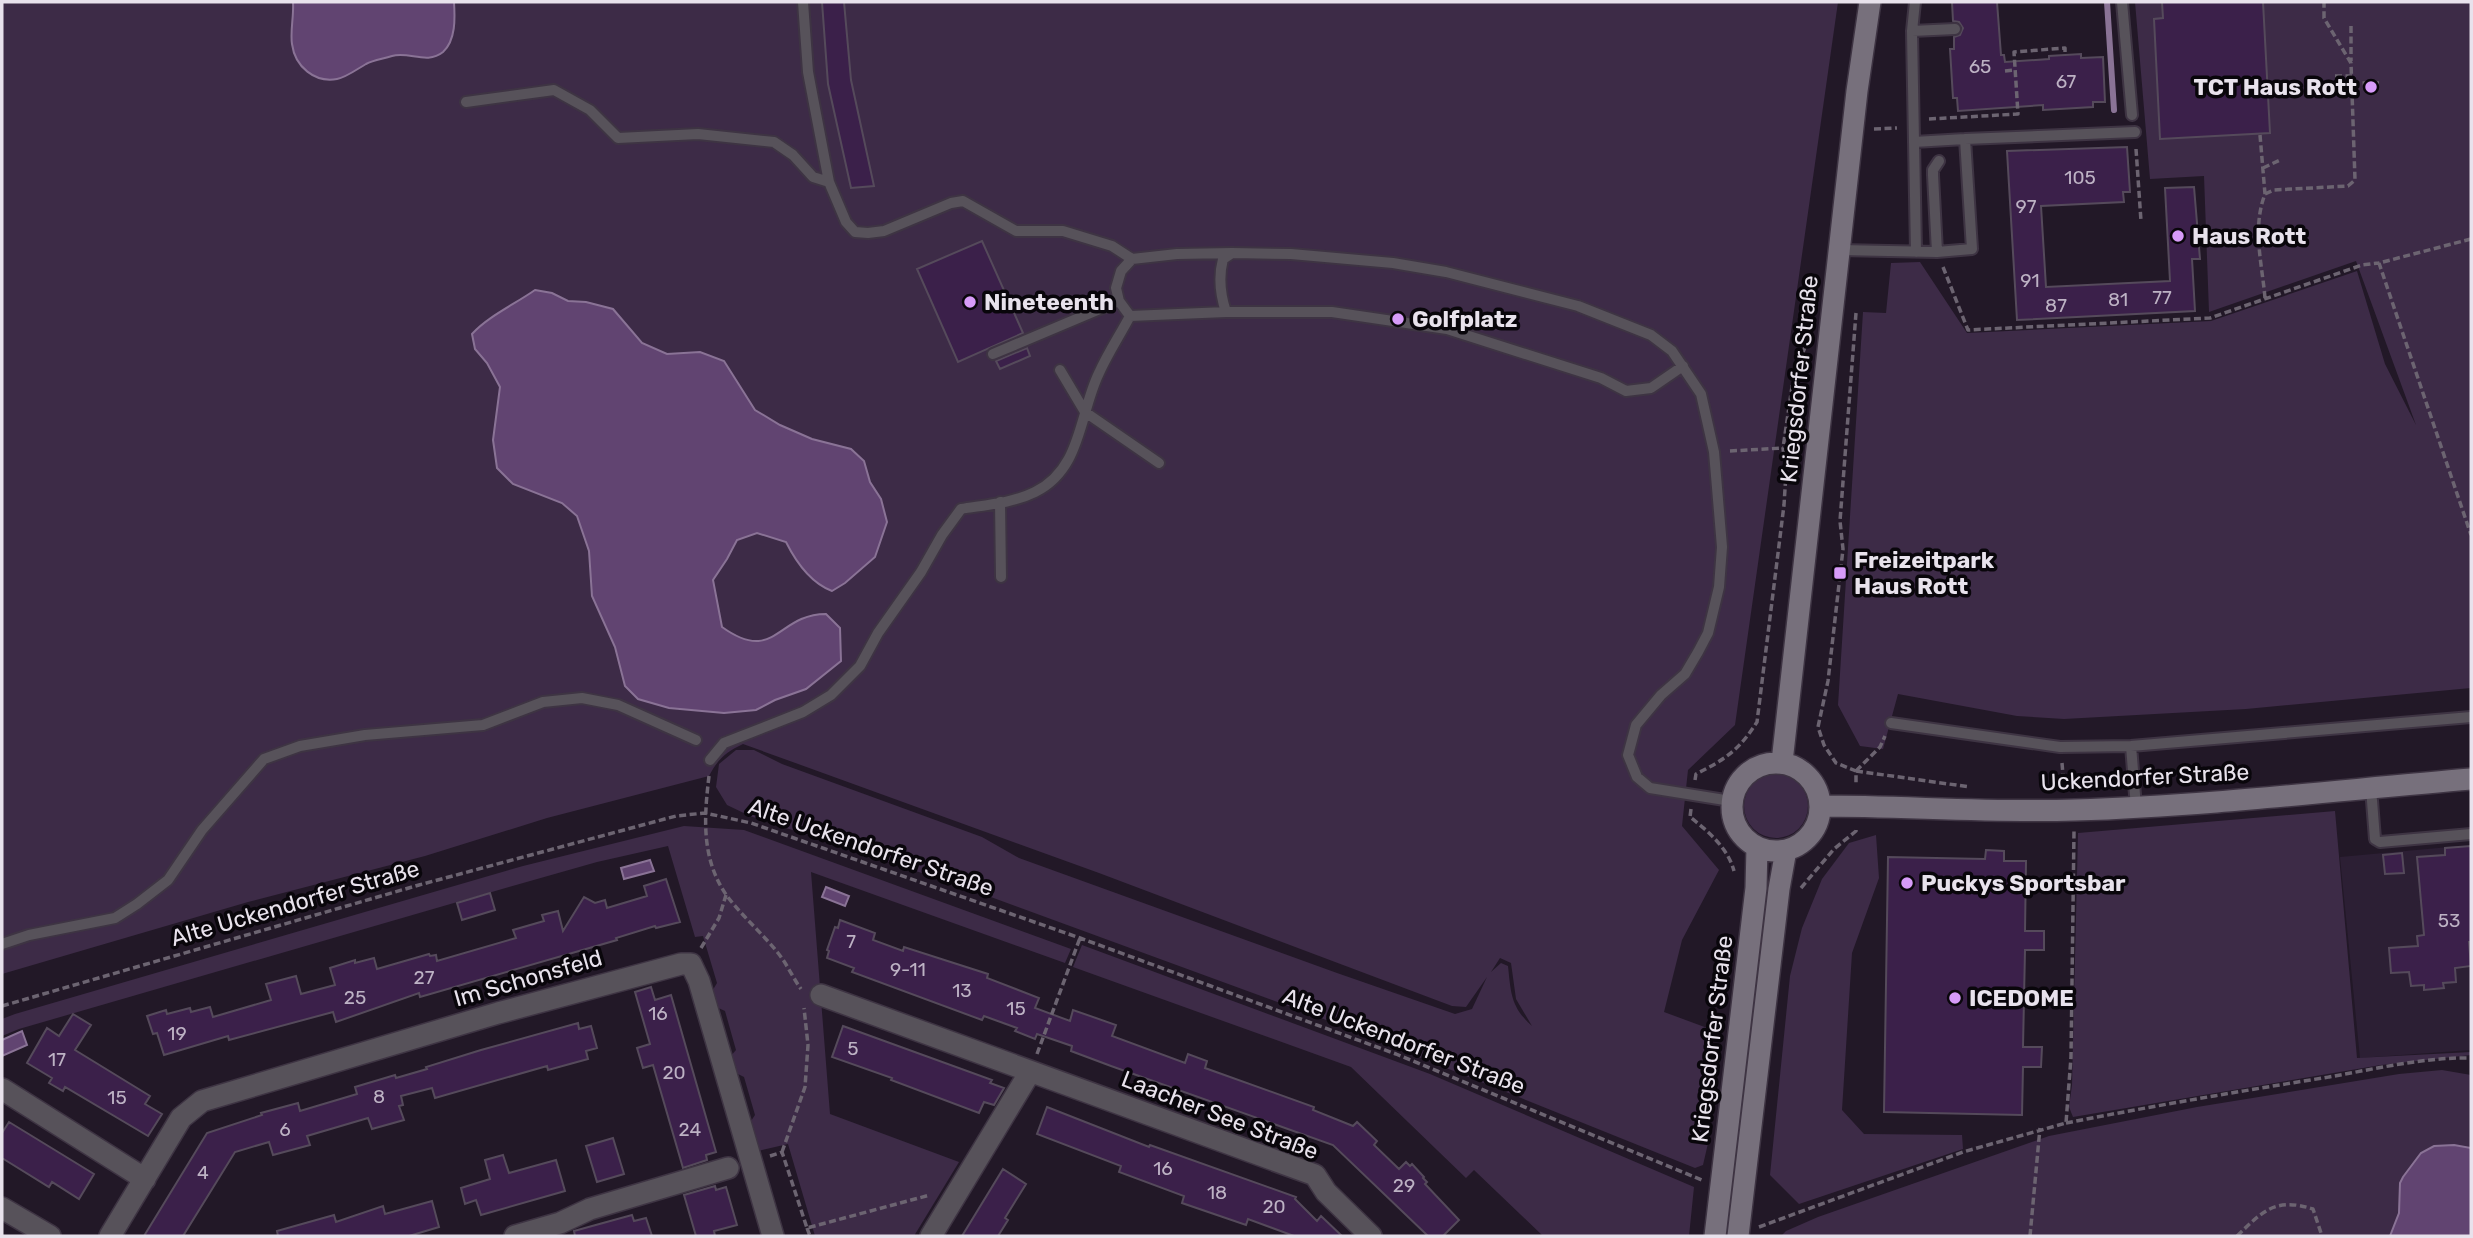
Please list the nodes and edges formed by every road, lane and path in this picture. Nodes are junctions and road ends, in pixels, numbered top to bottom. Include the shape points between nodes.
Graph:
1 (803, 2) edge
2 (1870, 2) edge
3 (1915, 2) edge
4 (2122, 2) edge
5 (2324, 2) edge
6 (2351, 26) dead end
7 (1955, 29) dead end
8 (1912, 31) junction
9 (2065, 55) dead end
10 (2351, 64) junction
11 (2015, 70) junction
12 (2005, 71) dead end
13 (2335, 76) dead end
14 (2352, 76) junction
15 (2352, 83) junction
16 (2379, 83) dead end
17 (466, 102) dead end
18 (2132, 115) dead end
19 (1913, 124) junction
20 (1872, 129) dead end
21 (2134, 132) joint
22 (2260, 135) dead end
23 (1965, 139) junction
24 (1914, 142) junction
25 (2280, 160) dead end
26 (1939, 161) dead end
27 (2263, 168) junction
28 (829, 182) junction
29 (2265, 194) junction
30 (2141, 220) dead end
31 (2471, 239) edge
32 (1840, 250) junction
33 (1916, 252) junction
34 (1937, 252) junction
35 (1232, 253) junction
36 (1132, 259) junction
37 (2379, 263) junction
38 (2265, 298) junction
39 (1119, 301) junction
40 (1856, 306) dead end
41 (1226, 312) junction
42 (1130, 316) junction
43 (1808, 338) dead end
44 (993, 354) dead end
45 (1683, 366) junction
46 (1060, 370) dead end
47 (1085, 412) junction
48 (1783, 448) junction
49 (1714, 452) junction
50 (1159, 463) dead end
51 (1000, 502) junction
52 (2471, 535) edge
53 (1001, 577) dead end
54 (2471, 717) edge
55 (1757, 722) junction
56 (1768, 723) dead end
57 (1891, 723) joint
58 (1811, 726) dead end
59 (1818, 727) junction
60 (696, 740) dead end
61 (2131, 746) junction
62 (2060, 747) junction
63 (710, 760) joint
64 (1782, 762) junction
65 (1856, 771) junction
66 (2471, 779) edge
67 (1695, 781) dead end
68 (1971, 787) dead end
69 (2371, 788) junction
70 (1856, 789) dead end
71 (1731, 801) junction
72 (1821, 806) junction
73 (2136, 807) junction
74 (2076, 810) junction
75 (1691, 811) dead end
76 (705, 813) junction
77 (2471, 834) edge
78 (1757, 847) junction
79 (1786, 850) junction
80 (1734, 874) dead end
81 (726, 895) junction
82 (1080, 938) junction
83 (2, 944) edge
84 (691, 964) junction
85 (800, 989) junction
86 (821, 995) joint
87 (2, 1006) edge
88 (2471, 1058) edge
89 (1030, 1072) junction
90 (2, 1089) edge
91 (2066, 1123) junction
92 (2040, 1128) junction
93 (782, 1152) junction
94 (751, 1161) junction
95 (728, 1168) dead end
96 (145, 1180) junction
97 (1706, 1181) dead end
98 (954, 1200) junction
99 (2, 1208) edge
100 (807, 1228) junction
101 (568, 1230) edge
102 (1738, 1231) edge
103 (113, 1235) edge
104 (50, 1236) edge
105 (515, 1236) edge
106 (773, 1236) edge
107 (810, 1236) edge
108 (931, 1236) edge
109 (1371, 1236) edge
110 (1715, 1236) edge
111 (2030, 1236) edge
112 (2237, 1236) edge
113 (2322, 1236) edge

1 - 28 lane via 808,72
2 - 32 main road, Kriegsdorfer Straße
3 - 8 lane
4 - 18 lane
5 - 10 path via 2324,18
6 - 10 path
7 - 8 lane
8 - 19 lane
9 - 11 path via 2065,48 2014,52
10 - 14 path
11 - 12 path
11 - 19 path via 2018,114
13 - 14 path
14 - 15 path
15 - 16 path
15 - 29 path via 2354,183
17 - 28 lane via 554,90 590,110 618,138 698,134 774,142 813,177
19 - 20 path
19 - 24 lane
21 - 23 lane
21 - 30 path
22 - 27 path
23 - 24 lane
23 - 34 lane via 1972,249
24 - 33 lane
25 - 27 path
26 - 34 lane via 1933,170
27 - 29 path
28 - 36 lane via 855,232 884,231 963,201 1016,231 1063,231 1112,246
29 - 38 path via 2257,233
31 - 37 path
32 - 33 lane
32 - 64 main road, Kriegsdorfer Straße
33 - 34 lane
34 - 38 path via 1968,330 2210,318
35 - 36 lane
35 - 41 lane via 1223,259 1220,270
35 - 45 lane via 1329,256 1481,279 1578,306 1651,335
36 - 39 lane via 1121,271 1116,288
37 - 38 path
37 - 52 path
39 - 42 lane
39 - 44 lane
40 - 59 path via 1840,521 1843,550
41 - 42 lane
41 - 45 lane via 1332,312 1447,329 1601,378 1626,391 1651,388
42 - 47 lane via 1098,374
43 - 48 path via 1793,380
45 - 49 lane via 1701,394
46 - 47 lane
47 - 50 lane
47 - 51 lane via 1074,452 1053,480 1035,492
48 - 49 path
48 - 55 path via 1783,505
49 - 71 lane via 1722,547 1708,633 1685,674 1636,725 1628,755 1637,778 1650,788
51 - 53 lane
51 - 63 lane via 961,509 860,666 831,695 803,712 724,743
54 - 61 lane
55 - 56 path
55 - 67 path via 1744,744 1696,774
57 - 62 lane
57 - 65 path via 1880,747
58 - 59 path
59 - 65 path via 1836,763
60 - 83 lane via 618,705 582,698 543,702 483,725 300,746 264,760 202,830 168,880 137,904 115,918 29,934
61 - 62 lane
61 - 73 lane
62 - 74 path via 2063,775 2070,790 2077,791
63 - 76 path
64 - 71 main road via 1764,763 1749,771 1737,784
64 - 72 main road via 1810,777
65 - 68 path
65 - 70 path
66 - 69 main road, Uckendorfer Straße
69 - 73 main road, Uckendorfer Straße
69 - 77 lane via 2375,839 2380,842
71 - 78 main road via 1737,828
72 - 74 main road, Uckendorfer Straße
72 - 79 main road via 1811,834
73 - 74 main road, Uckendorfer Straße
74 - 91 path
75 - 80 path via 1690,817 1711,834 1731,861
76 - 81 path via 706,845
76 - 82 path, Alte Uckendorfer Straße via 751,823
76 - 87 path, Alte Uckendorfer Straße via 676,816 419,885
78 - 79 main road
78 - 110 main road, Kriegsdorfer Straße
79 - 102 main road
81 - 84 path via 719,918
81 - 85 path via 781,957
82 - 89 path
82 - 97 path, Alte Uckendorfer Straße via 1395,1054
84 - 94 street
84 - 96 street, Im Schonsfeld via 667,966 511,1009 202,1101 181,1118
85 - 86 path
85 - 93 path via 808,1061 805,1087
86 - 89 street, Laacher See Straße
88 - 91 path via 2183,1100
89 - 98 street
89 - 109 street, Laacher See Straße via 1315,1175
90 - 96 street
91 - 92 path
92 - 102 path
92 - 111 path
93 - 94 path
93 - 100 path
94 - 106 street
95 - 101 street via 590,1209
96 - 103 street, Im Schonsfeld
98 - 100 path via 941,1192
98 - 108 street
99 - 104 street
100 - 107 path
101 - 105 street
112 - 113 path via 2260,1214 2283,1204 2313,1209

